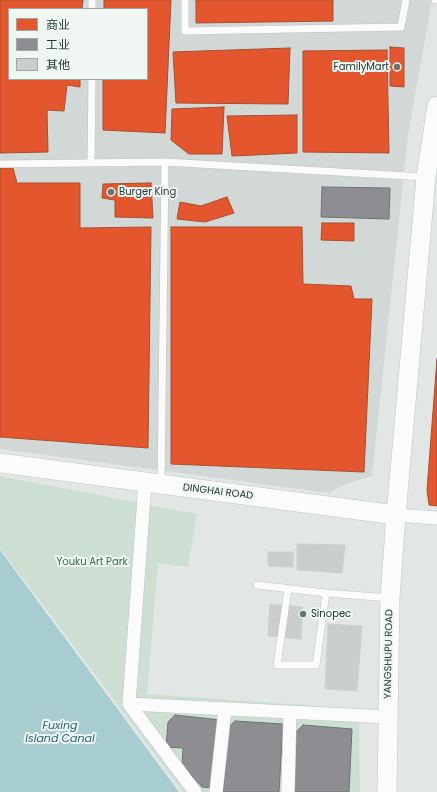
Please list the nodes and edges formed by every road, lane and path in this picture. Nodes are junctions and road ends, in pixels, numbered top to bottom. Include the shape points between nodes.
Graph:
1 (185, 0) edge
2 (406, 0) edge
3 (92, 80) edge
4 (437, 107) edge
5 (165, 162) junction
6 (92, 163) junction
7 (0, 164) edge
8 (426, 177) junction
9 (0, 463) edge
10 (153, 484) junction
11 (396, 515) junction
12 (437, 518) edge
13 (257, 585) dead end
14 (288, 589) junction
15 (326, 593) junction
16 (390, 598) junction
17 (129, 704) junction
18 (225, 709) junction
19 (290, 712) junction
20 (388, 717) junction
21 (195, 792) edge
22 (216, 792) edge
23 (288, 792) edge
24 (386, 792) edge

1 - 2 lane via 185,30 401,27
3 - 6 lane
4 - 8 main road, YANGSHUPU ROAD
5 - 6 lane
5 - 8 lane
5 - 10 lane
6 - 7 lane
8 - 11 main road, YANGSHUPU ROAD
9 - 10 main road, DINGHAI ROAD
10 - 11 main road, DINGHAI ROAD
10 - 17 street via 142,508
11 - 12 street, DINGHAI ROAD
11 - 16 main road, YANGSHUPU ROAD
13 - 14 lane
14 - 15 lane
14 - 15 lane via 277,665 316,665
15 - 16 lane
16 - 20 main road, YANGSHUPU ROAD
17 - 18 street
17 - 21 street
18 - 19 street
18 - 22 street
19 - 20 street
19 - 23 street
20 - 24 main road, YANGSHUPU ROAD

